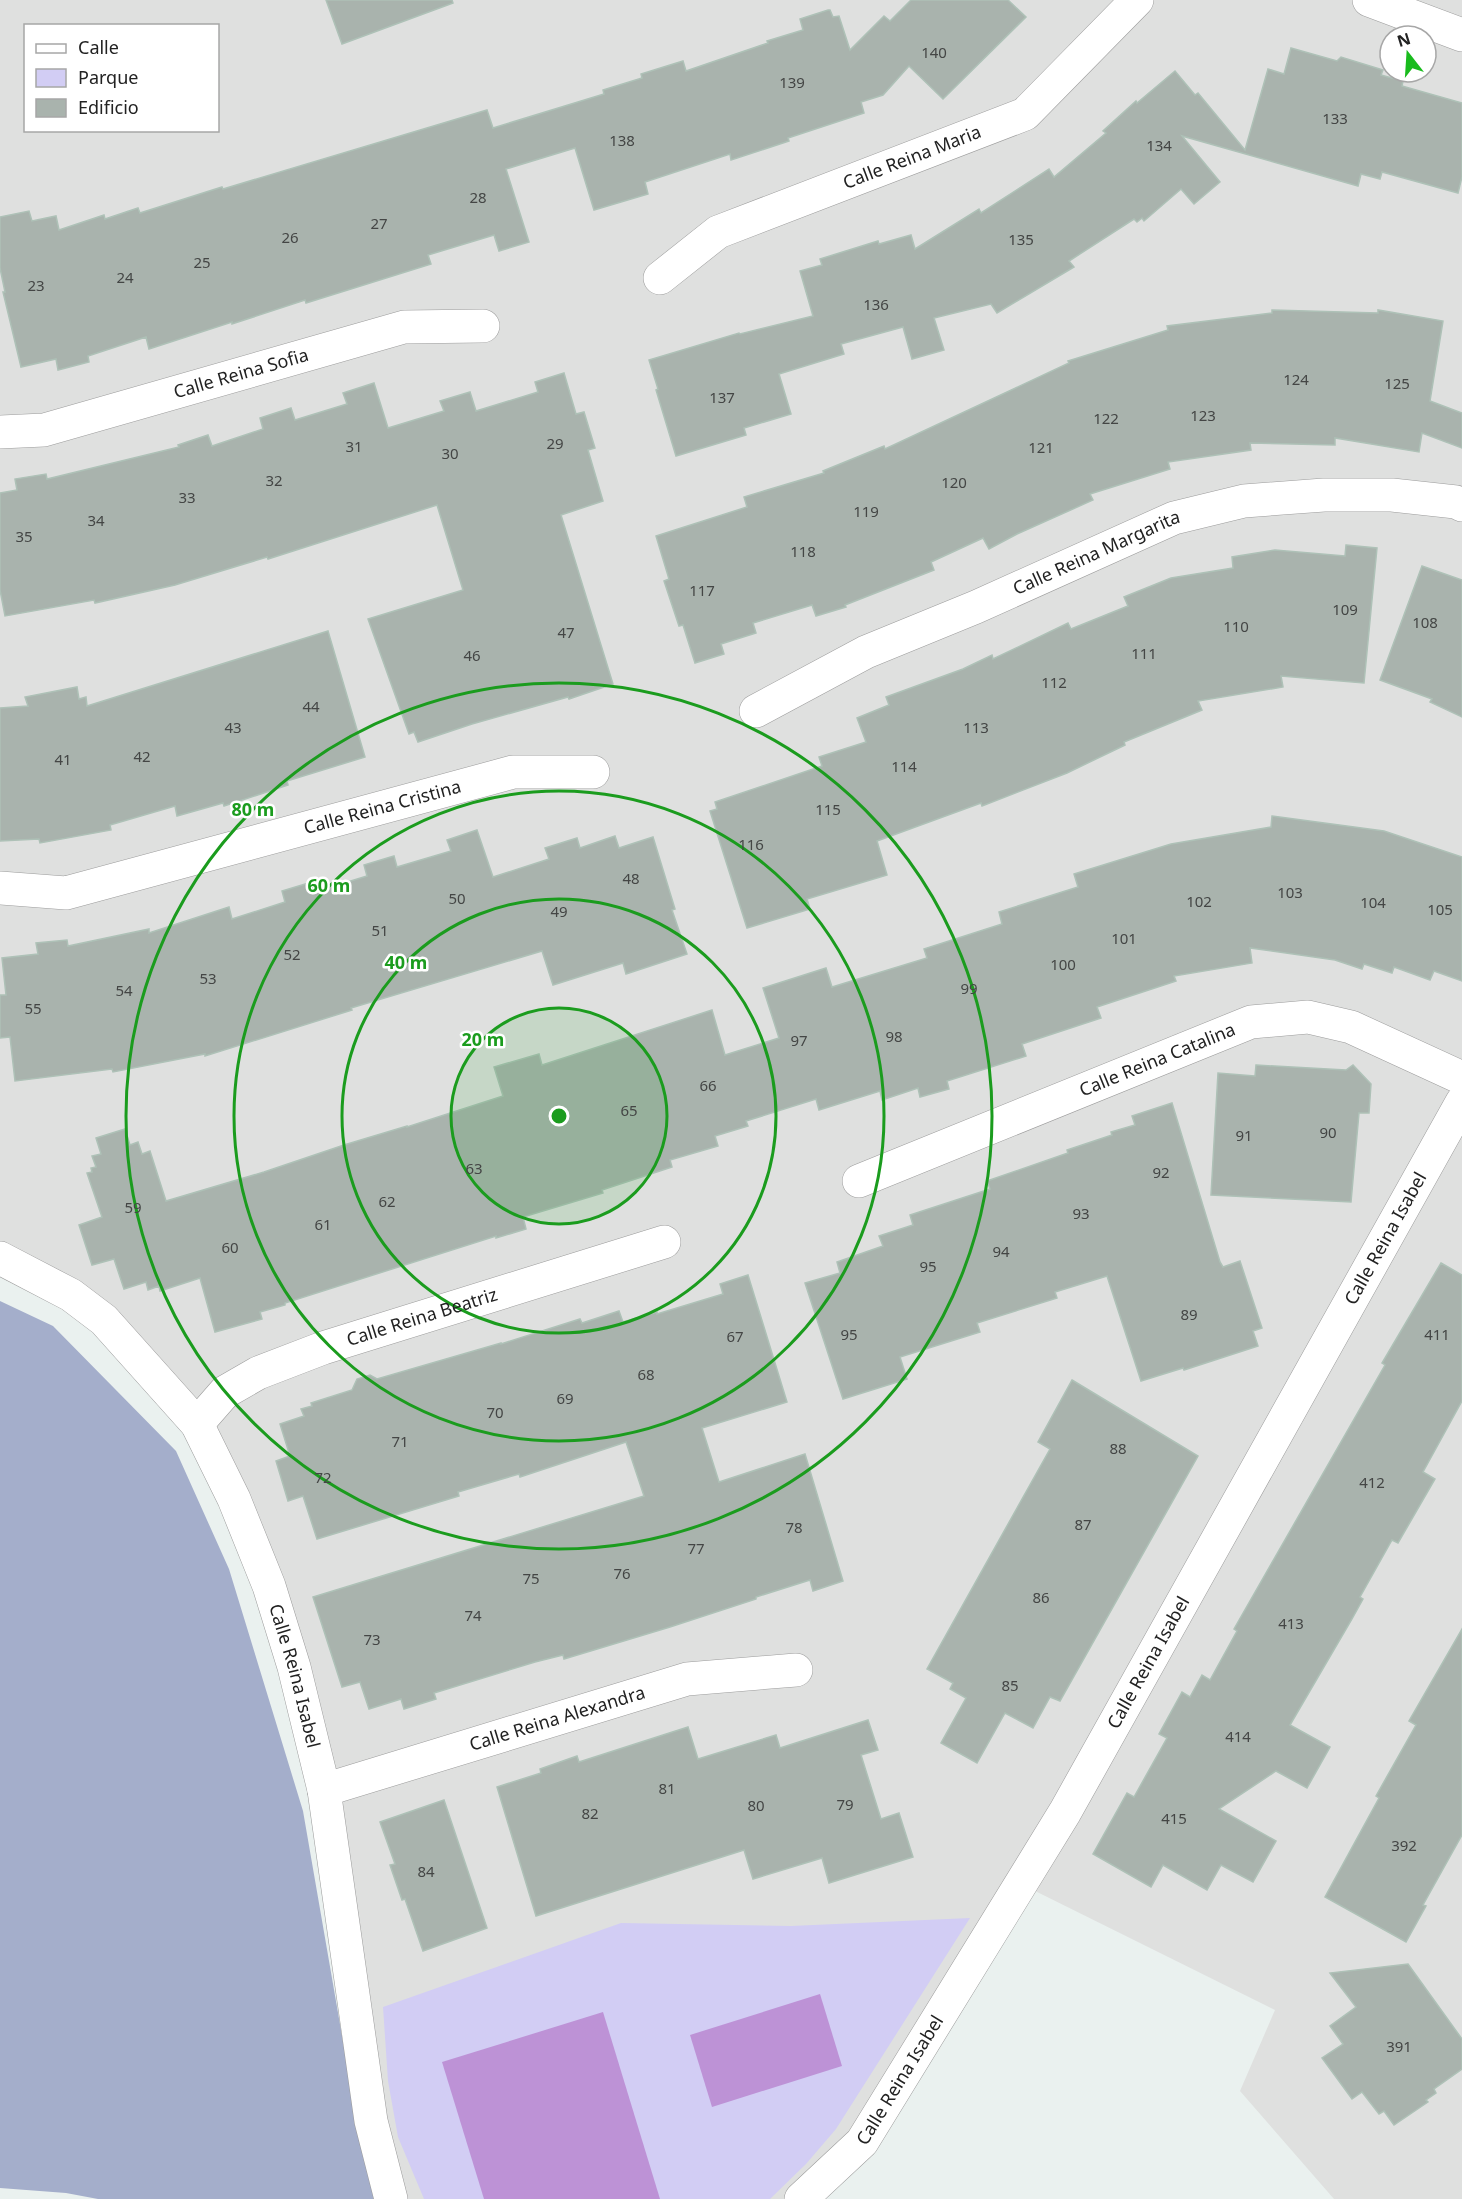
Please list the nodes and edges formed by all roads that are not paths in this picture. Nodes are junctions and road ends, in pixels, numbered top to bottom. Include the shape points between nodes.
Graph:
1 (1137, 0) edge
2 (1369, 0) edge
3 (1462, 35) edge
4 (660, 278) dead end
5 (483, 326) dead end
6 (0, 432) edge
7 (1462, 505) edge
8 (756, 711) dead end
9 (593, 772) dead end
10 (0, 888) edge
11 (1462, 1078) edge
12 (1462, 1102) edge
13 (858, 1181) dead end
14 (664, 1242) dead end
15 (0, 1258) edge
16 (197, 1424) junction
17 (796, 1670) dead end
18 (324, 1790) junction
19 (391, 2199) edge
20 (801, 2199) edge

1 - 4 street, Calle Reina Maria via 1025,114 718,232
2 - 3 street
5 - 6 street, Calle Reina Sofia via 404,327 44,430
7 - 8 street, Calle Reina Margarita via 1392,495 1324,495 1244,501 1174,518 866,652
9 - 10 street, Calle Reina Cristina via 513,772 66,893
11 - 13 street, Calle Reina Catalina via 1351,1027 1308,1017 1251,1022
12 - 20 street, Calle Reina Isabel via 1065,1812 862,2142
14 - 16 street, Calle Reina Beatriz via 323,1348 258,1372 225,1392
15 - 16 street, Calle Reina Isabel via 71,1295 104,1320
16 - 18 street, Calle Reina Isabel via 234,1499 269,1586 294,1667
17 - 18 street, Calle Reina Alexandra via 687,1679
18 - 19 street, Calle Reina Isabel via 371,2121

